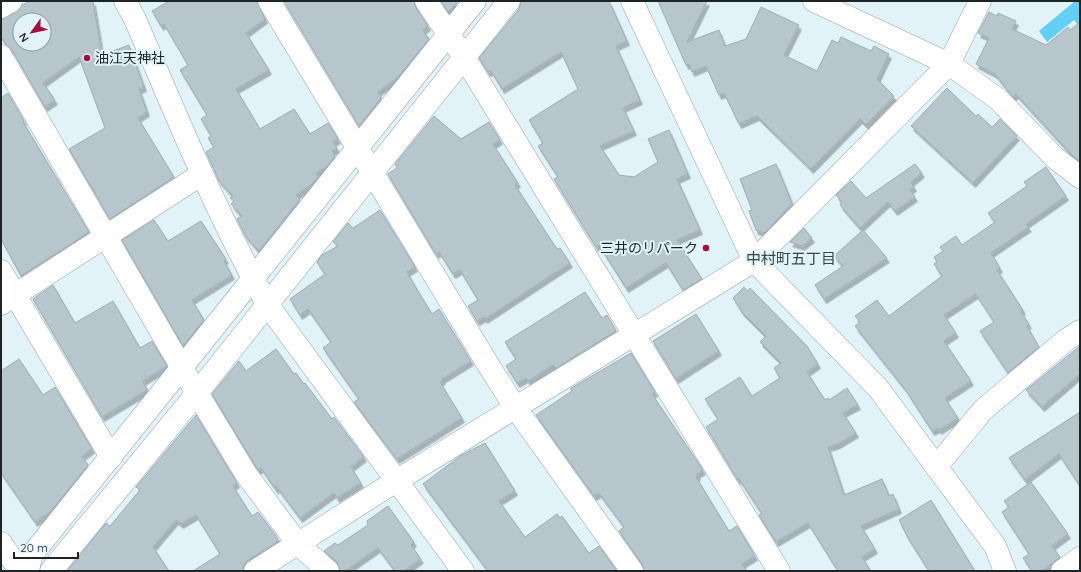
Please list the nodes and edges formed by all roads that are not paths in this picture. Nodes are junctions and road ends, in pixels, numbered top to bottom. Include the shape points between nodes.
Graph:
1 (11, 1) edge
2 (125, 1) edge
3 (269, 1) edge
4 (426, 1) edge
5 (475, 1) edge
6 (509, 1) edge
7 (632, 1) edge
8 (814, 1) edge
9 (980, 1) edge
10 (1, 7) edge
11 (449, 34) junction
12 (1, 56) edge
13 (464, 57) junction
14 (949, 64) junction
15 (358, 148) junction
16 (373, 173) junction
17 (202, 174) junction
18 (1080, 177) edge
19 (106, 237) junction
20 (754, 262) junction
21 (1, 271) edge
22 (253, 279) junction
23 (8, 300) edge
24 (267, 304) junction
25 (1080, 331) edge
26 (634, 335) junction
27 (182, 368) junction
28 (197, 393) junction
29 (515, 407) junction
30 (111, 456) junction
31 (936, 467) junction
32 (396, 481) junction
33 (1, 543) edge
34 (298, 544) junction
35 (1080, 558) edge
36 (259, 570) edge
37 (20, 571) edge
38 (28, 571) edge
39 (52, 571) edge
40 (328, 571) edge
41 (463, 571) edge
42 (632, 571) edge
43 (779, 571) edge
44 (1004, 571) edge
45 (1062, 571) edge

1 - 10 street
2 - 17 street
3 - 15 street
4 - 11 street
5 - 11 street
6 - 13 street
7 - 20 street
8 - 14 street
9 - 14 street
11 - 13 street
11 - 15 street
12 - 19 street
13 - 16 street
13 - 26 street
14 - 18 street via 998,99 1055,158
14 - 20 street
15 - 16 street
15 - 22 street
16 - 24 street
16 - 29 street
17 - 19 street
17 - 22 street
19 - 23 street
19 - 27 street
20 - 26 street
20 - 31 street via 878,388
21 - 23 street
22 - 24 street
22 - 27 street
23 - 30 street
24 - 28 street
24 - 32 street
25 - 31 street via 983,410
26 - 29 street
26 - 43 street
27 - 28 street
27 - 30 street
28 - 34 street via 246,474
28 - 39 street
29 - 32 street
29 - 42 street
30 - 38 street via 31,556
31 - 44 street via 994,546
32 - 34 street
32 - 41 street
33 - 37 street
34 - 36 street
34 - 40 street
35 - 45 street

